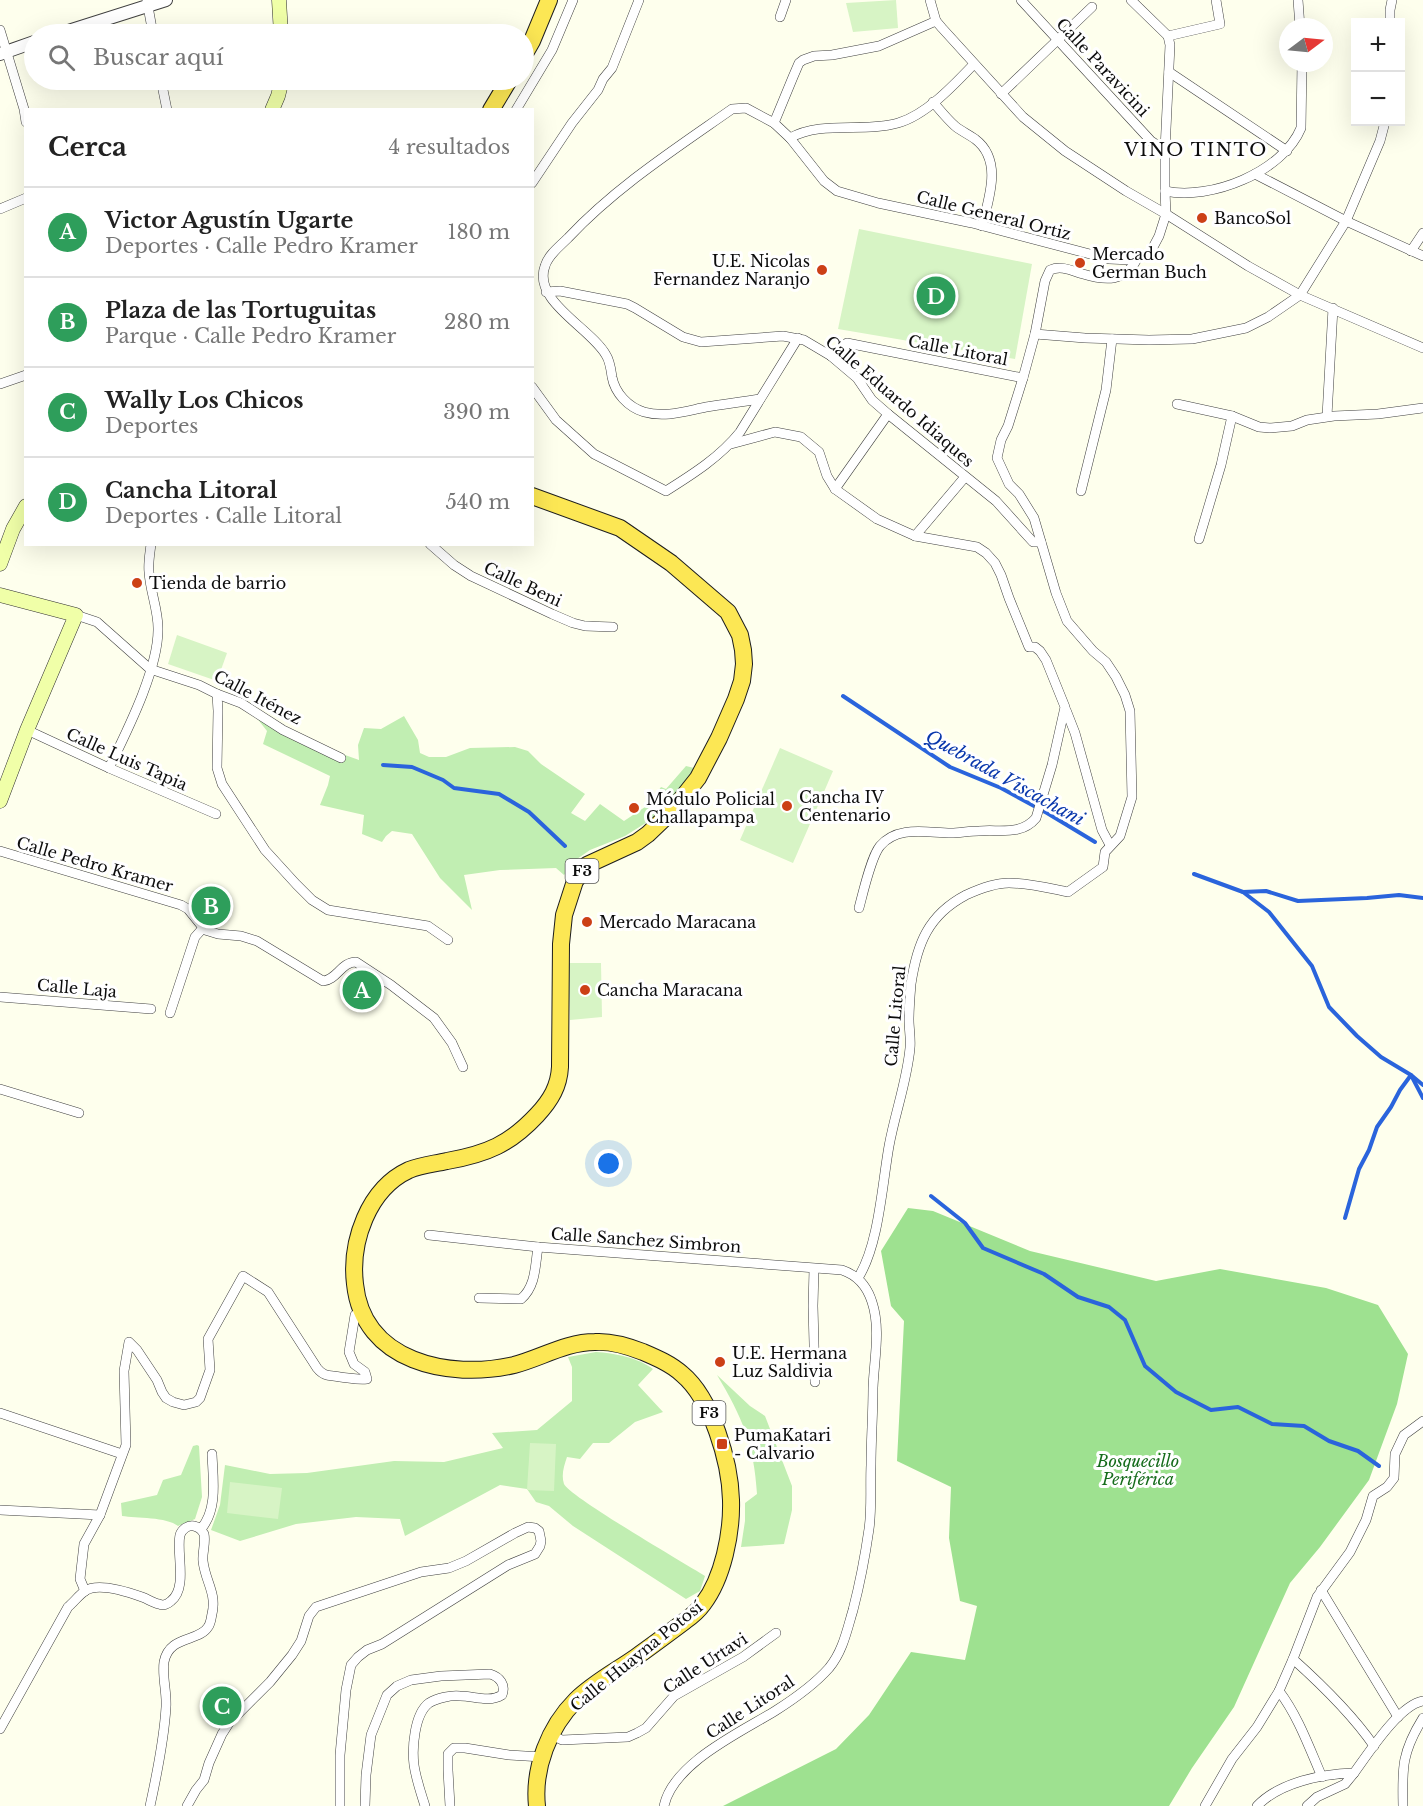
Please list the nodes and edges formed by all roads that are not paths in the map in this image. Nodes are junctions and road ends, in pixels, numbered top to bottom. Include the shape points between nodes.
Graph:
1 (166, 0) edge
2 (279, 0) edge
3 (549, 0) edge
4 (573, 0) edge
5 (639, 0) edge
6 (786, 0) edge
7 (930, 0) edge
8 (1021, 0) edge
9 (1131, 0) edge
10 (1216, 0) edge
11 (1298, 0) edge
12 (1392, 0) edge
13 (148, 3) edge
14 (1092, 7) dead end
15 (780, 17) dead end
16 (1299, 18) edge
17 (1390, 18) edge
18 (936, 21) junction
19 (88, 24) edge
20 (151, 24) edge
21 (280, 24) edge
22 (0, 30) edge
23 (534, 36) edge
24 (1168, 36) junction
25 (1057, 39) junction
26 (24, 46) edge
27 (3, 53) edge
28 (975, 64) junction
29 (1169, 72) junction
30 (1302, 72) edge
31 (534, 80) edge
32 (163, 90) edge
33 (280, 90) edge
34 (503, 90) edge
35 (528, 90) edge
36 (1001, 94) junction
37 (933, 102) junction
38 (167, 108) edge
39 (273, 108) edge
40 (492, 108) edge
41 (517, 108) edge
42 (24, 109) edge
43 (774, 123) junction
44 (1384, 126) edge
45 (790, 138) junction
46 (1165, 150) junction
47 (1287, 151) junction
48 (1255, 174) junction
49 (534, 180) edge
50 (1165, 191) junction
51 (24, 199) edge
52 (0, 208) edge
53 (1166, 214) junction
54 (1346, 221) junction
55 (982, 226) junction
56 (1423, 233) edge
57 (1411, 251) junction
58 (1423, 256) edge
59 (1137, 259) junction
60 (546, 292) junction
61 (1300, 295) junction
62 (1333, 308) junction
63 (1035, 333) junction
64 (798, 338) junction
65 (1112, 339) junction
66 (1423, 348) edge
67 (831, 356) junction
68 (24, 376) edge
69 (1023, 378) junction
70 (0, 384) edge
71 (534, 390) edge
72 (760, 399) junction
73 (1177, 404) dead end
74 (1423, 408) edge
75 (888, 414) junction
76 (1232, 416) junction
77 (1327, 416) junction
78 (731, 444) junction
79 (965, 477) junction
80 (835, 489) junction
81 (1081, 491) dead end
82 (534, 497) edge
83 (24, 510) edge
84 (915, 536) junction
85 (1199, 539) dead end
86 (1041, 542) junction
87 (151, 546) edge
88 (431, 546) edge
89 (0, 564) edge
90 (0, 595) edge
91 (76, 615) junction
92 (612, 627) dead end
93 (150, 669) junction
94 (217, 694) junction
95 (1065, 707) junction
96 (27, 730) junction
97 (341, 758) dead end
98 (109, 768) junction
99 (0, 801) edge
100 (216, 814) dead end
101 (1110, 845) junction
102 (0, 851) edge
103 (859, 908) dead end
104 (203, 928) junction
105 (448, 940) dead end
106 (0, 997) edge
107 (151, 1009) dead end
108 (170, 1013) dead end
109 (463, 1068) dead end
110 (0, 1089) edge
111 (79, 1113) dead end
112 (429, 1235) dead end
113 (538, 1247) junction
114 (814, 1269) junction
115 (858, 1278) junction
116 (479, 1298) dead end
117 (361, 1311) junction
118 (815, 1382) dead end
119 (0, 1413) edge
120 (1423, 1421) edge
121 (212, 1454) dead end
122 (122, 1455) junction
123 (0, 1510) edge
124 (100, 1515) junction
125 (201, 1529) junction
126 (1321, 1590) junction
127 (85, 1591) junction
128 (776, 1633) dead end
129 (1293, 1659) junction
130 (1279, 1690) junction
131 (1423, 1701) edge
132 (1398, 1717) junction
133 (1423, 1719) edge
134 (0, 1729) edge
135 (551, 1735) junction
136 (1374, 1746) junction
137 (542, 1757) junction
138 (1354, 1773) junction
139 (1322, 1777) junction
140 (150, 1806) edge
141 (187, 1806) edge
142 (340, 1806) edge
143 (365, 1806) edge
144 (425, 1806) edge
145 (450, 1806) edge
146 (537, 1806) edge
147 (664, 1806) edge
148 (1205, 1806) edge
149 (1257, 1806) edge
150 (1307, 1806) edge
151 (1403, 1806) edge

1 - 13 street
2 - 21 main road
3 - 23 highway
4 - 31 street via 552,50
5 - 49 street via 612,68
6 - 15 street
7 - 18 street
8 - 25 street, Calle Paravicini
9 - 24 street
10 - 24 street via 1220,24
11 - 16 street
12 - 17 street
13 - 19 street
13 - 20 street
14 - 25 street
18 - 28 street
18 - 43 street via 879,46 803,60
22 - 27 street
24 - 29 street
25 - 36 street
25 - 46 street, Calle Paravicini via 1151,141
26 - 27 street
27 - 42 street
28 - 36 street
28 - 37 street
29 - 46 street
29 - 47 street
30 - 47 street via 1301,128
32 - 38 street
33 - 39 main road
34 - 40 highway
35 - 41 street
36 - 53 street via 1065,152
37 - 45 street via 900,122 822,129
37 - 55 street via 955,126 975,139 992,167
43 - 45 street, Calle General Ortiz
43 - 60 street, Calle General Ortiz via 752,110 736,107 654,163 591,214 548,259 543,272
44 - 54 street
45 - 55 street, Calle General Ortiz via 824,181 837,191
46 - 50 street
47 - 48 street
48 - 50 street via 1220,188
48 - 54 street
50 - 53 street
51 - 52 street
53 - 59 street via 1150,253
53 - 61 street
54 - 57 street
54 - 61 street
55 - 59 street, Calle General Ortiz via 1109,259
56 - 57 street
57 - 58 street
59 - 63 street via 1132,269 1117,278 1060,268 1050,270
60 - 64 street, Calle Eduardo Idiaques via 560,291 627,304 683,337 702,342
60 - 72 street via 607,356 620,397 641,411 672,414
61 - 62 street
61 - 65 street via 1245,328 1192,339
62 - 66 street
62 - 77 street
63 - 65 street
63 - 69 street
64 - 67 street, Calle Eduardo Idiaques
64 - 72 street
65 - 81 street via 1106,390
67 - 69 street, Calle Litoral via 847,343
67 - 75 street, Calle Eduardo Idiaques via 857,378
68 - 70 street
69 - 86 street, Calle Litoral via 997,458 1034,518
71 - 78 street via 556,420 594,454 666,490
72 - 78 street
73 - 76 street
74 - 77 street
75 - 79 street, Calle Eduardo Idiaques
75 - 80 street
76 - 77 street via 1270,428
76 - 85 street
78 - 80 street via 775,432 801,437 819,452
79 - 84 street
79 - 86 street, Calle Eduardo Idiaques via 996,501 1033,542
80 - 84 street via 876,519
82 - 117 highway, Calle Huayna Potosí / F3 via 620,528 671,563 718,603 728,612 740,635 742,681 719,738 684,797 648,834 593,861 575,881 564,915 561,944 560,1076 550,1100 503,1145 411,1169 396,1177 364,1216 358,1237 354,1274
83 - 89 main road
84 - 95 street via 977,547 995,563 1029,647 1035,647 1046,660
86 - 101 street, Calle Litoral via 1067,621 1106,662 1130,711 1132,797 1120,836
87 - 93 street via 149,572 158,627
88 - 92 street, Calle Beni via 471,576 552,614 579,625
90 - 91 main road, Calle Iténez
91 - 93 street, Calle Iténez via 97,622
91 - 96 main road
93 - 94 street, Calle Iténez
93 - 98 street via 131,723
94 - 97 street, Calle Iténez via 241,703 283,730
94 - 105 street via 217,768 222,784 265,850 296,884 328,910 428,926
95 - 101 street
95 - 103 street via 1052,765 1033,821 1012,831 911,831 886,840 878,847
96 - 98 street, Calle Luis Tapia
96 - 99 main road
98 - 100 street, Calle Luis Tapia
101 - 115 street, Calle Litoral via 1103,867 1068,892 1024,883 990,886 959,899 932,922 917,953 909,1005 910,1047 901,1099 876,1226
102 - 104 street, Calle Pedro Kramer via 180,905
104 - 108 street via 195,937
104 - 109 street via 257,941 324,981 332,979 348,963 356,962 434,1018 452,1043
106 - 107 street, Calle Laja
110 - 111 street
112 - 113 street, Calle Sanchez Simbron
113 - 114 street, Calle Sanchez Simbron
113 - 116 street via 533,1285 528,1293 521,1299
114 - 115 street, Calle Sanchez Simbron via 842,1270
114 - 118 street
115 - 147 street, Calle Litoral via 872,1300 876,1334 869,1527 860,1587 846,1635 828,1670 778,1709 703,1755 667,1793
117 - 122 street via 356,1315 349,1352 367,1379 326,1375 317,1368 268,1292 243,1276 208,1339 210,1370 200,1398 192,1404 166,1398 129,1341 124,1371 126,1445
117 - 135 highway, Calle Huayna Potosí / F3 via 368,1326 384,1343 431,1366 473,1370 511,1366 555,1350 593,1341 606,1342 656,1357 690,1381 702,1399 730,1475 729,1537 711,1591 685,1621 577,1699
119 - 122 street
120 - 126 street via 1404,1435 1395,1454 1394,1478 1373,1496 1366,1521 1350,1552
121 - 125 street via 212,1505
122 - 124 street
123 - 124 street
124 - 127 street via 84,1544 80,1579
125 - 127 street via 191,1526 180,1536 177,1595 169,1603 160,1605 118,1589
125 - 140 street via 202,1560 214,1606 210,1626 174,1645 165,1659 166,1708
126 - 129 street
126 - 132 street
127 - 134 street via 68,1607
128 - 135 street, Calle Urtavi via 743,1657 674,1696 637,1734 562,1740
129 - 130 street
129 - 136 street
130 - 139 street
130 - 148 street
131 - 132 street
132 - 136 street
133 - 151 street via 1407,1748
135 - 137 highway, Calle Huayna Potosí / F3
136 - 138 street
137 - 145 street via 454,1748 448,1754
137 - 146 highway, Calle Huayna Potosí / F3
138 - 139 street
138 - 150 street via 1345,1784
139 - 149 street via 1279,1790
141 - 142 street via 204,1780 222,1734 292,1655 316,1607 421,1572 449,1568 515,1533 535,1528 541,1541 535,1554 508,1565 367,1650 351,1665 340,1755
143 - 144 street via 371,1735 387,1695 397,1686 426,1677 495,1676 504,1687 499,1697 451,1696 424,1708 413,1755

